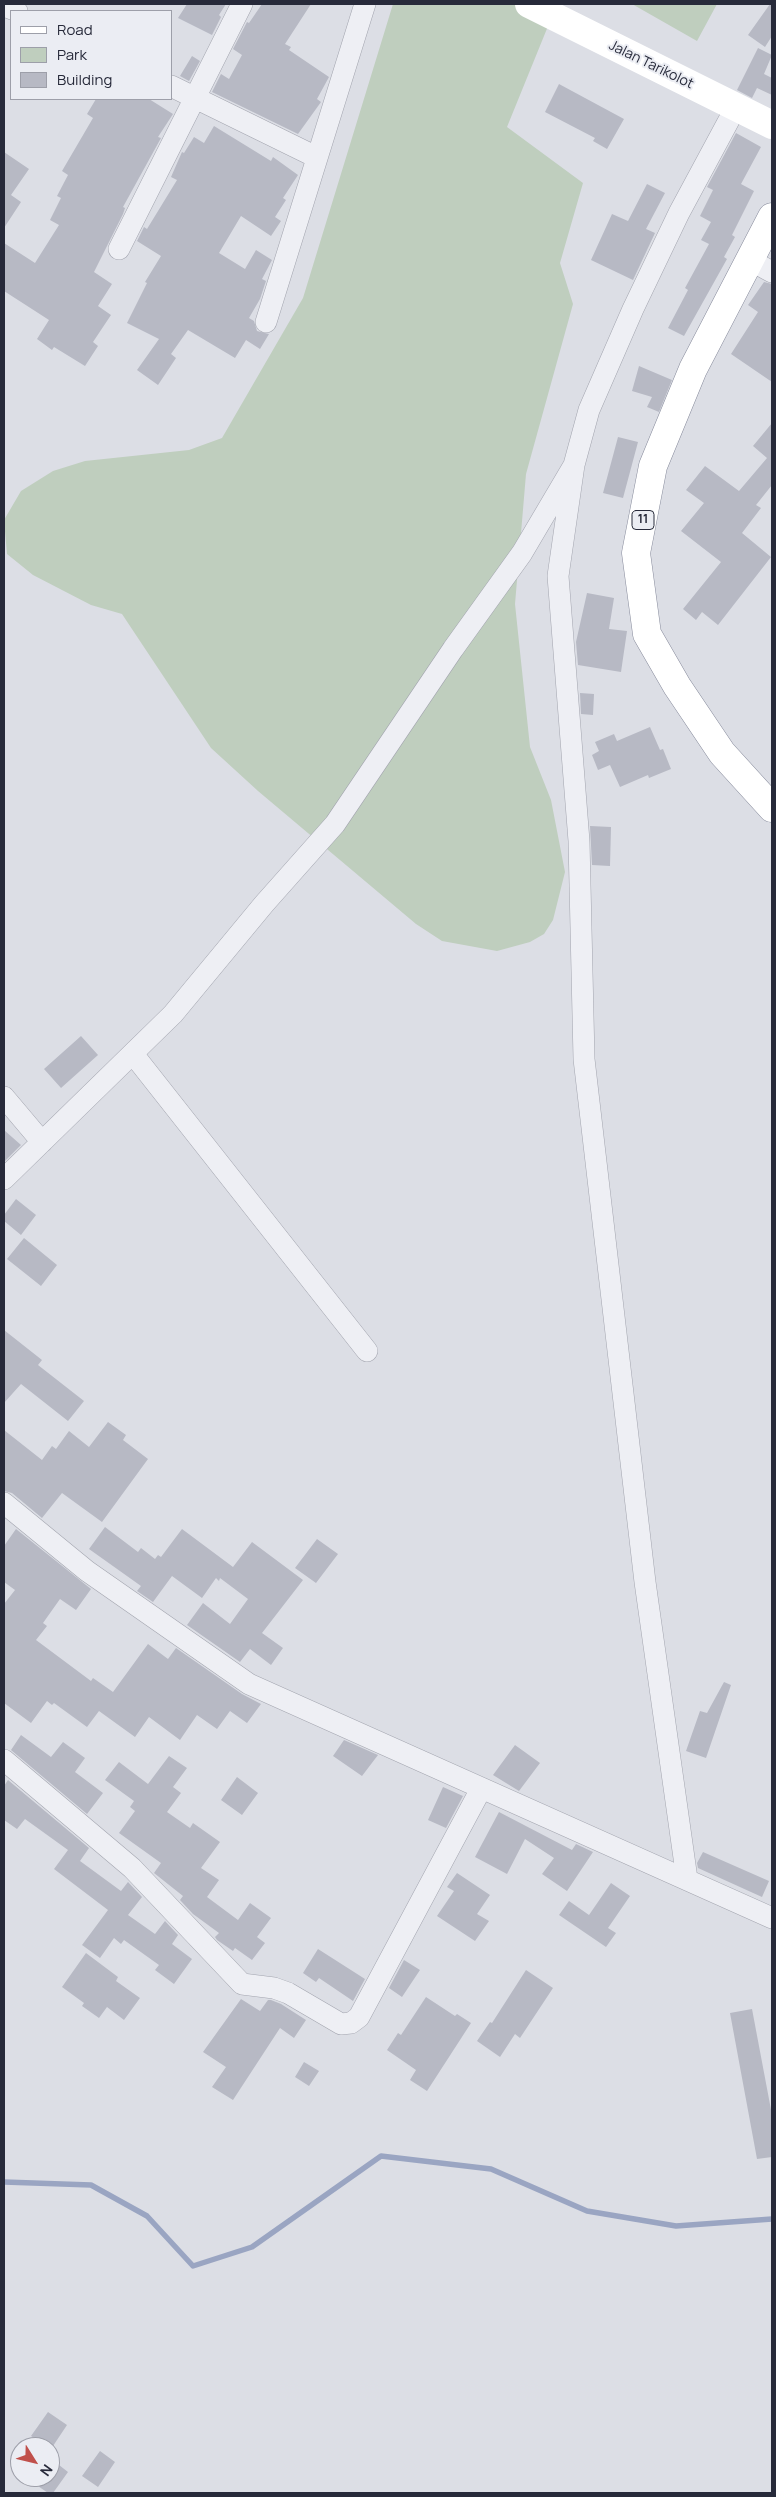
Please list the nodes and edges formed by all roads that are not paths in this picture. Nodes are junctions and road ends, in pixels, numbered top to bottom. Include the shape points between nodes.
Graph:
1 (242, 4) edge
2 (365, 4) edge
3 (530, 4) edge
4 (172, 86) edge
5 (196, 98) junction
6 (736, 106) junction
7 (772, 126) edge
8 (316, 157) junction
9 (772, 217) edge
10 (119, 249) dead end
11 (761, 266) edge
12 (266, 322) dead end
13 (574, 465) junction
14 (772, 808) edge
15 (134, 1054) junction
16 (4, 1097) edge
17 (42, 1142) junction
18 (4, 1179) edge
19 (367, 1351) dead end
20 (4, 1503) edge
21 (4, 1760) edge
22 (481, 1789) junction
23 (687, 1879) junction
24 (772, 1918) edge

1 - 5 street
2 - 8 street
3 - 6 main road, Jalan Tarikolot
4 - 5 street
5 - 8 street
5 - 10 street
6 - 7 main road, Jalan Tarikolot
6 - 13 street via 633,309 589,410
8 - 12 street
9 - 11 main road, 11
11 - 14 main road, 11 via 693,369 653,466 636,553 647,634 722,753
13 - 15 street via 522,553 335,824
13 - 23 street via 558,576 579,841 584,1059 645,1582
15 - 17 street
15 - 19 street
16 - 17 street
17 - 18 street
20 - 22 street via 87,1572 249,1684
21 - 22 street via 132,1868 242,1984 274,1988 341,2024 351,2023 359,2016
22 - 23 street
23 - 24 street

